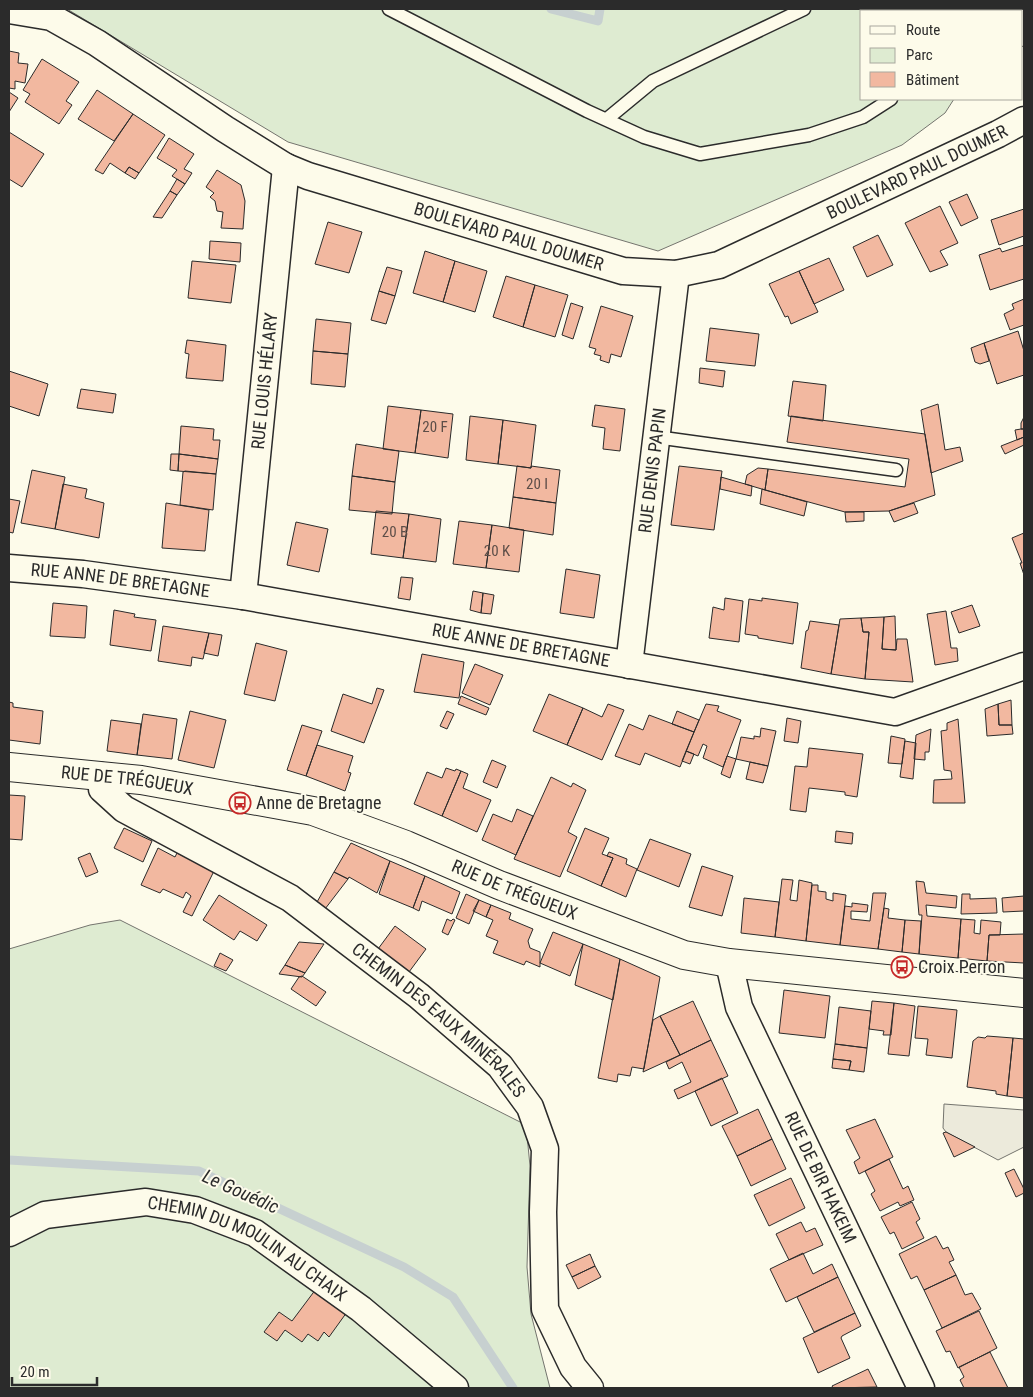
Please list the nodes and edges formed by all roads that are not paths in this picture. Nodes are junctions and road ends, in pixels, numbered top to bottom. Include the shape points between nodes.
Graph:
1 (389, 9) edge
2 (804, 9) edge
3 (9, 10) edge
4 (889, 100) edge
5 (606, 120) junction
6 (1024, 120) edge
7 (286, 167) junction
8 (676, 274) junction
9 (656, 437) junction
10 (896, 470) dead end
11 (9, 568) edge
12 (243, 596) junction
13 (629, 665) junction
14 (1024, 666) edge
15 (9, 767) edge
16 (102, 776) junction
17 (729, 963) junction
18 (1024, 993) edge
19 (9, 1233) edge
20 (455, 1388) edge
21 (590, 1388) edge
22 (921, 1388) edge

1 - 5 lane
2 - 5 lane via 653,81
3 - 7 street, BOULEVARD PAUL DOUMER via 51,17 97,43
4 - 5 lane via 863,117 809,136 700,154 644,137
6 - 8 street, BOULEVARD PAUL DOUMER via 719,265
7 - 8 street, BOULEVARD PAUL DOUMER via 622,271
7 - 12 street, RUE LOUIS HÉLARY
8 - 9 street, RUE DENIS PAPIN
9 - 10 lane
9 - 13 street, RUE DENIS PAPIN
11 - 12 street, RUE ANNE DE BRETAGNE via 83,574
12 - 13 street, RUE ANNE DE BRETAGNE
13 - 14 street, RUE ANNE DE BRETAGNE via 895,712
15 - 16 main road, RUE DE TRÉGUEUX
16 - 17 main road, RUE DE TRÉGUEUX via 150,781 313,811 684,955
16 - 21 street, CHEMIN DES EAUX MINÉRALES via 102,789 124,809 290,898 419,996 500,1066 530,1107 545,1149 545,1309 573,1367
17 - 18 main road, RUE DE TRÉGUEUX
17 - 22 street, RUE DE BIR HAKEIM via 739,1007
19 - 20 street, CHEMIN DU MOULIN AU CHAIX via 45,1215 146,1202 195,1210 255,1233 361,1309

